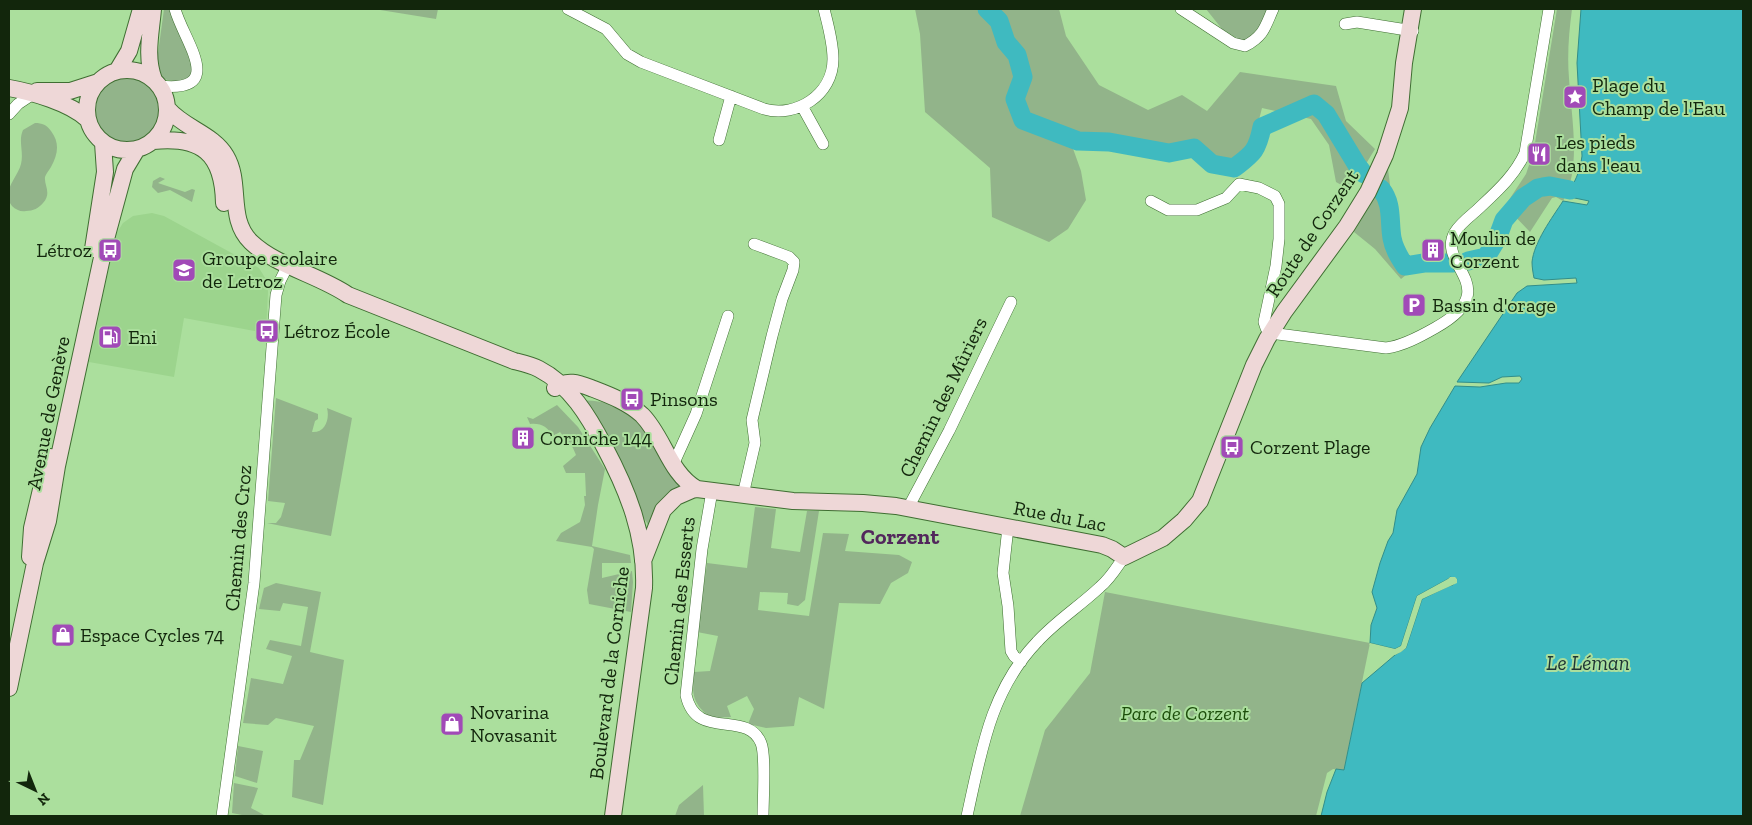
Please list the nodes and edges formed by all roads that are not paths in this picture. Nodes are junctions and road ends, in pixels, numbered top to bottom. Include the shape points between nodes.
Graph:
1 (141, 9) edge
2 (154, 9) edge
3 (175, 9) edge
4 (568, 9) edge
5 (824, 9) edge
6 (1181, 9) edge
7 (1273, 9) edge
8 (1413, 9) edge
9 (1419, 9) edge
10 (1549, 9) edge
11 (1345, 24) dead end
12 (1411, 30) junction
13 (117, 71) junction
14 (98, 82) junction
15 (157, 83) junction
16 (21, 91) edge
17 (731, 96) junction
18 (802, 106) junction
19 (168, 109) junction
20 (9, 114) edge
21 (87, 119) junction
22 (719, 140) dead end
23 (153, 141) junction
24 (103, 142) junction
25 (823, 144) dead end
26 (137, 149) junction
27 (230, 192) junction
28 (1151, 201) dead end
29 (754, 244) dead end
30 (286, 269) junction
31 (1011, 302) dead end
32 (728, 316) dead end
33 (1272, 331) junction
34 (565, 390) junction
35 (673, 465) junction
36 (704, 490) junction
37 (743, 495) junction
38 (46, 496) junction
39 (908, 508) junction
40 (42, 516) junction
41 (1008, 527) junction
42 (1124, 557) junction
43 (643, 561) junction
44 (9, 657) edge
45 (1020, 662) junction
46 (9, 688) edge
47 (222, 816) edge
48 (613, 816) edge
49 (764, 816) edge
50 (967, 816) edge

1 - 13 street via 129,51
2 - 15 street via 148,53
3 - 15 street via 198,68 186,85 178,87
4 - 17 street via 606,29 627,54
5 - 18 street via 832,46 831,73 815,98
6 - 7 street via 1233,43 1245,46 1262,34
8 - 12 street, Route de Corzent
9 - 12 street, Route de Corzent
10 - 33 street via 1525,153 1506,182 1454,233 1452,244 1456,260 1467,284 1463,308 1448,321 1390,348 1284,336
11 - 12 street via 1357,22
12 - 33 street, Route de Corzent via 1413,46 1408,78 1388,149 1347,226
13 - 14 street
13 - 15 street via 136,70
14 - 16 street via 70,92
14 - 21 street via 88,99
15 - 19 street via 165,95
16 - 20 street via 18,104
16 - 21 street via 74,109
17 - 18 street via 772,111
17 - 22 street
18 - 25 street
19 - 23 street via 162,130
19 - 27 street, Boulevard de la Corniche via 224,152 233,171
21 - 24 street via 94,134
23 - 26 street
23 - 27 street, Boulevard de la Corniche via 180,140 203,149 219,168
24 - 26 street via 116,149
24 - 38 street, Avenue de Genève via 106,168 92,258 50,459
26 - 38 street, Avenue de Genève via 124,169 57,466
27 - 30 street, Boulevard de la Corniche via 225,210 236,228 238,241 247,250
28 - 33 street via 1168,210 1197,210 1226,198 1239,184 1268,191 1275,196 1279,204 1279,239 1264,322
29 - 37 street via 789,257 794,262 752,420 755,443
30 - 34 street, Boulevard de la Corniche via 539,369
30 - 47 street, Chemin des Croz via 276,295 254,583
31 - 39 street, Chemin des Mûriers
32 - 35 street via 696,414
33 - 42 street, Rue du Lac via 1254,365 1197,505 1163,538
34 - 35 street, Boulevard de la Corniche via 614,397 642,415
34 - 43 street, Boulevard de la Corniche via 589,417 622,481 632,506
35 - 36 street, Boulevard de la Corniche via 688,483
36 - 37 street, Rue du Lac
36 - 43 street via 681,494 666,505
36 - 49 street, Chemin des Esserts via 702,549 686,695 688,706 706,722 748,728 757,736 762,749
37 - 39 street, Rue du Lac
38 - 40 street, Avenue de Genève
39 - 41 street, Rue du Lac
40 - 44 street, Avenue de Genève via 32,532
40 - 46 street, Avenue de Genève
41 - 42 street, Rue du Lac via 1107,546
41 - 45 street via 1003,573 1011,651
42 - 45 street via 1103,584 1048,631
43 - 48 street, Boulevard de la Corniche via 644,588
45 - 50 street via 990,718

